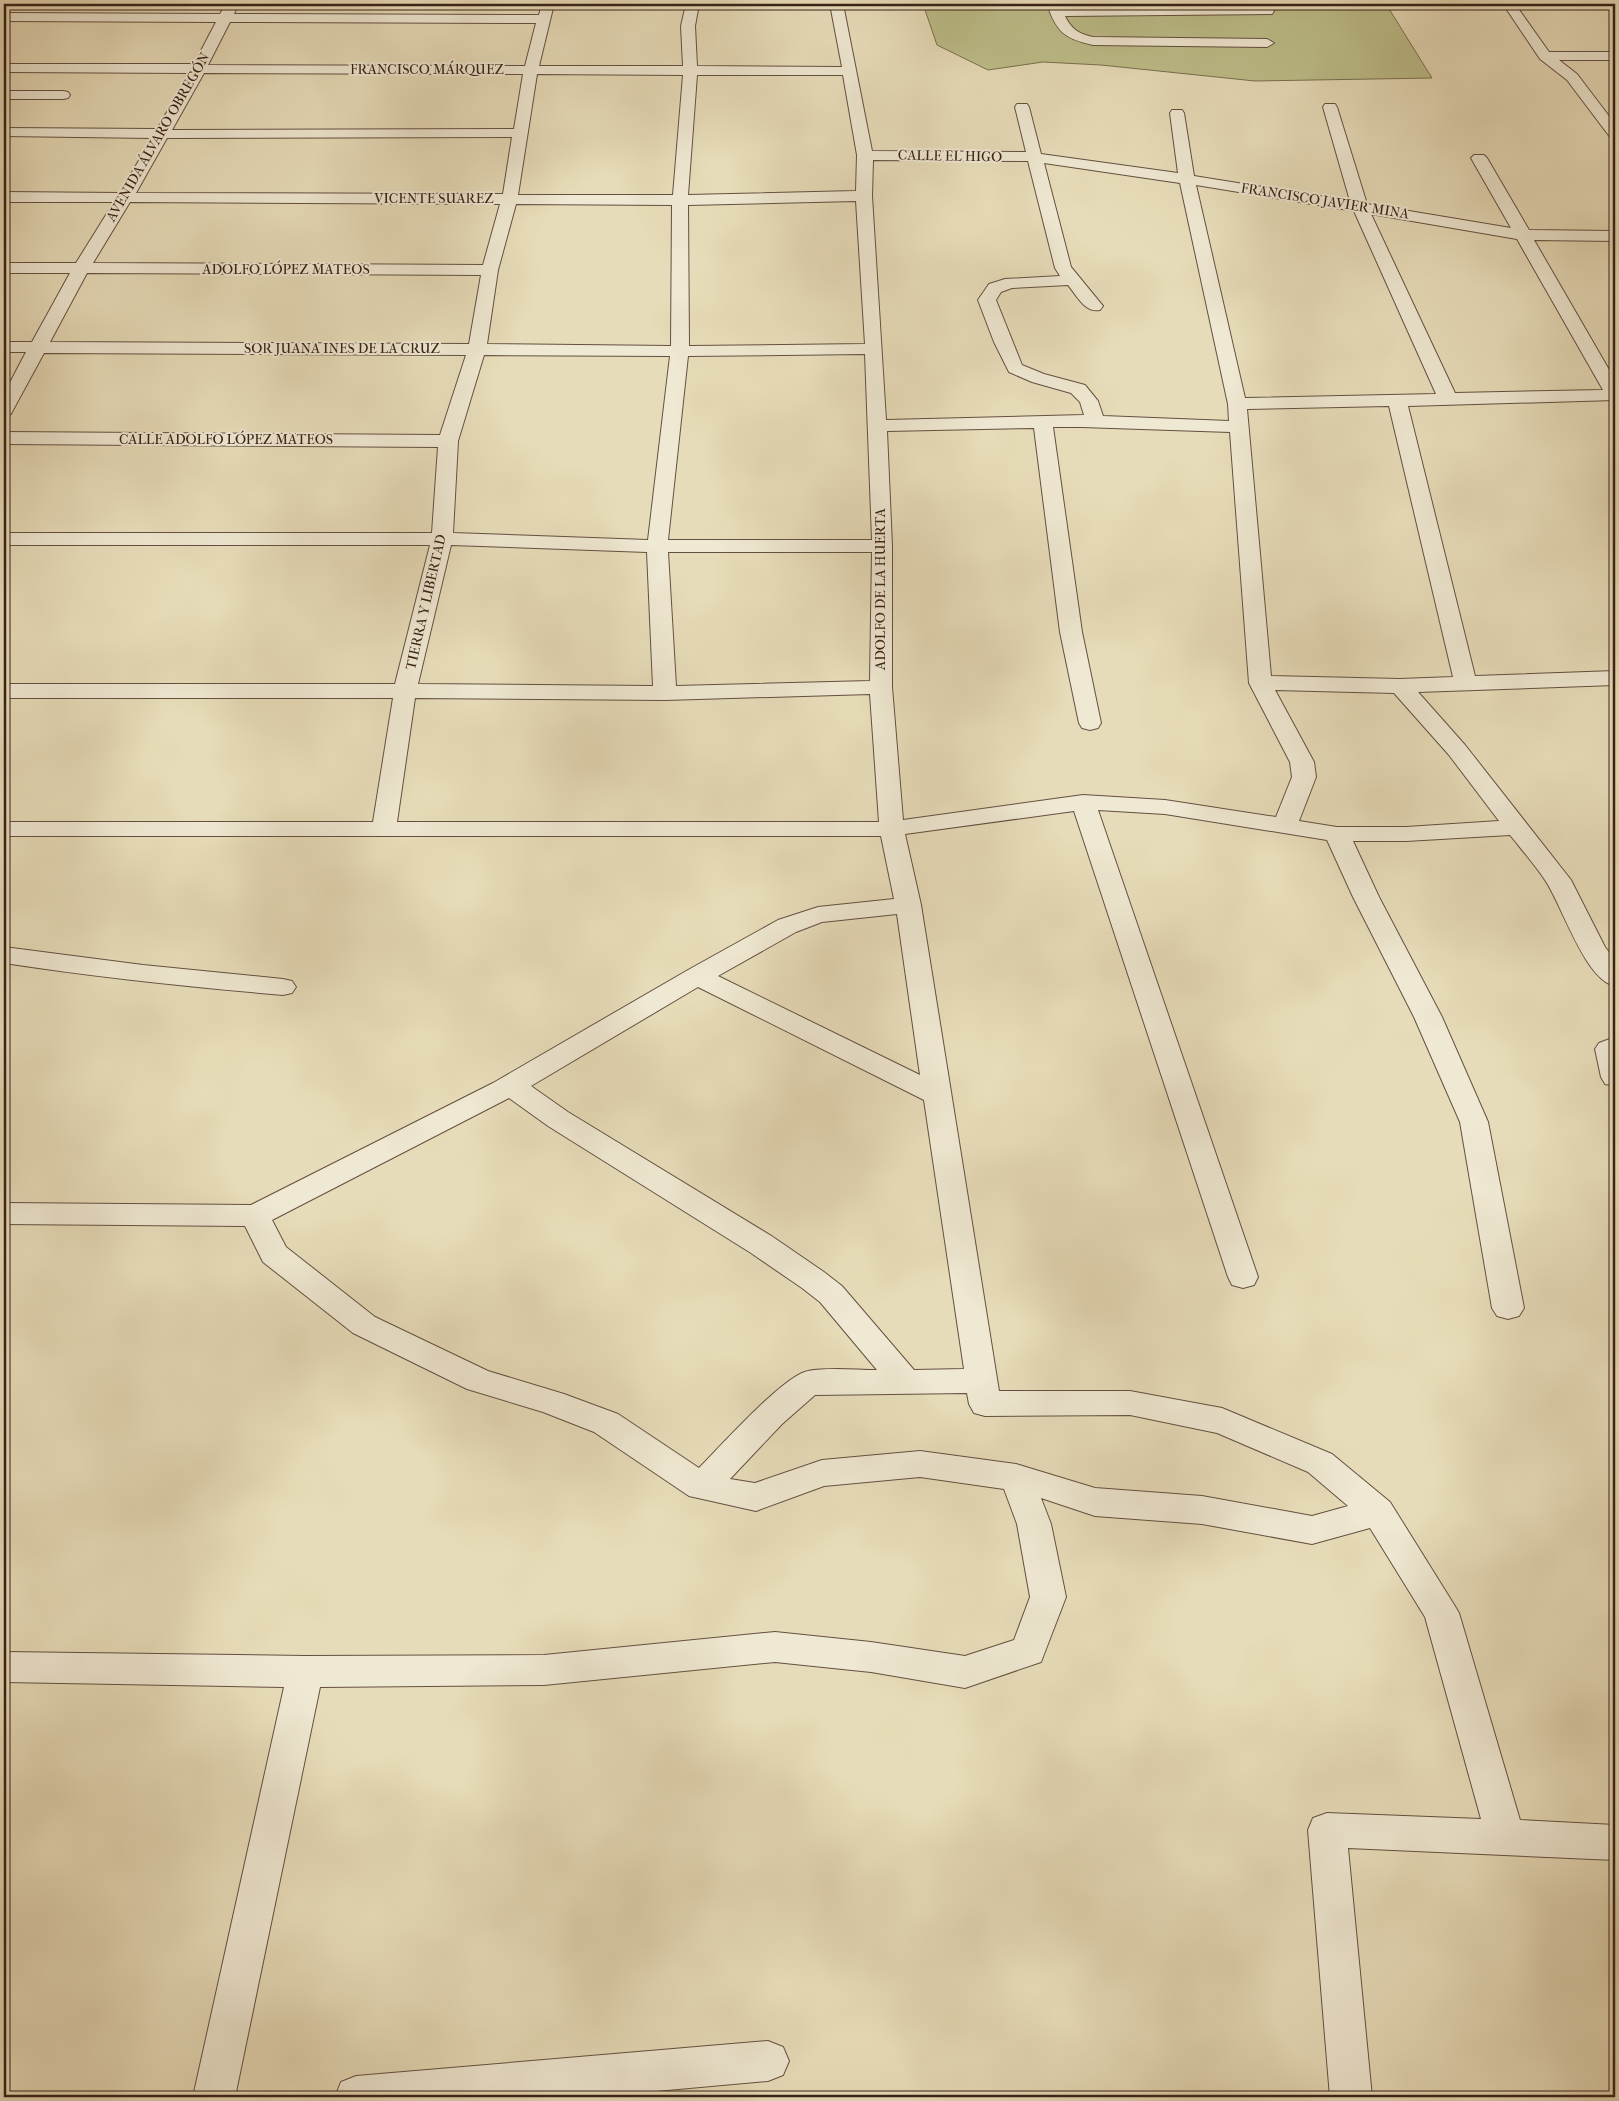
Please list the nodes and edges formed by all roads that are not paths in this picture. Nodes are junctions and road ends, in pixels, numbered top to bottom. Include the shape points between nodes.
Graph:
1 (232, 4) edge
2 (548, 4) edge
3 (693, 4) edge
4 (837, 4) edge
5 (1509, 4) edge
6 (1055, 8) edge
7 (1193, 8) edge
8 (1267, 11) dead end
9 (4, 17) edge
10 (225, 18) junction
11 (543, 19) junction
12 (1268, 43) dead end
13 (1545, 56) junction
14 (1615, 56) edge
15 (4, 68) edge
16 (199, 68) junction
17 (531, 70) junction
18 (690, 70) junction
19 (850, 71) junction
20 (4, 95) edge
21 (63, 95) dead end
22 (1022, 107) dead end
23 (1330, 107) dead end
24 (1177, 113) dead end
25 (4, 132) edge
26 (522, 133) junction
27 (162, 134) junction
28 (1615, 134) edge
29 (865, 155) junction
30 (1034, 157) junction
31 (1479, 158) dead end
32 (1187, 179) junction
33 (864, 196) junction
34 (4, 197) edge
35 (125, 198) junction
36 (510, 198) junction
37 (680, 200) junction
38 (1360, 207) junction
39 (1525, 235) junction
40 (1615, 236) edge
41 (4, 268) edge
42 (81, 269) junction
43 (490, 270) junction
44 (1072, 280) junction
45 (1094, 306) dead end
46 (39, 346) junction
47 (4, 347) edge
48 (477, 349) junction
49 (874, 349) junction
50 (680, 352) junction
51 (1615, 395) edge
52 (1448, 398) junction
53 (1397, 400) junction
54 (1237, 404) junction
55 (4, 410) edge
56 (1095, 421) junction
57 (1043, 423) junction
58 (878, 426) junction
59 (1238, 427) junction
60 (4, 438) edge
61 (448, 441) junction
62 (4, 539) edge
63 (442, 539) junction
64 (657, 546) junction
65 (882, 546) junction
66 (1615, 678) edge
67 (1260, 683) junction
68 (1466, 684) junction
69 (1400, 686) junction
70 (881, 687) junction
71 (405, 690) junction
72 (4, 691) edge
73 (665, 693) junction
74 (1090, 723) dead end
75 (1083, 802) junction
76 (1285, 825) junction
77 (1518, 827) junction
78 (384, 828) junction
79 (892, 828) junction
80 (4, 829) edge
81 (1337, 834) junction
82 (908, 906) junction
83 (4, 955) edge
84 (697, 976) junction
85 (1615, 978) edge
86 (283, 987) dead end
87 (1615, 1046) edge
88 (1615, 1077) edge
89 (511, 1086) junction
90 (937, 1095) junction
91 (4, 1214) edge
92 (255, 1216) junction
93 (1243, 1277) dead end
94 (1508, 1308) dead end
95 (981, 1381) junction
96 (907, 1383) junction
97 (1016, 1477) junction
98 (701, 1487) junction
99 (1378, 1512) junction
100 (4, 1667) edge
101 (305, 1672) junction
102 (1505, 1837) junction
103 (1615, 1842) edge
104 (768, 2061) dead end
105 (214, 2097) edge
106 (356, 2097) edge
107 (1351, 2097) edge

1 - 10 street, AVENIDA ÁLVARO OBREGÓN
2 - 11 street
3 - 18 street via 688,26
4 - 19 street, ADOLFO DE LA HUERTA
5 - 13 street
6 - 7 street
6 - 12 street via 1066,32 1074,38 1093,41
7 - 8 street
9 - 10 street
10 - 11 street
10 - 16 street, AVENIDA ÁLVARO OBREGÓN
11 - 17 street
13 - 14 street
13 - 28 street via 1572,78
15 - 16 street, FRANCISCO MÁRQUEZ
16 - 17 street, FRANCISCO MÁRQUEZ
16 - 27 street, AVENIDA ÁLVARO OBREGÓN
17 - 18 street, FRANCISCO MÁRQUEZ
17 - 26 street
18 - 19 street, FRANCISCO MÁRQUEZ
18 - 37 street
19 - 29 street, ADOLFO DE LA HUERTA
20 - 21 street
22 - 30 street
23 - 38 street
24 - 32 street
25 - 27 street
26 - 27 street
26 - 36 street
27 - 35 street, AVENIDA ÁLVARO OBREGÓN
29 - 30 street, CALLE EL HIGO
29 - 33 street, ADOLFO DE LA HUERTA
30 - 32 street, FRANCISCO JAVIER MINA
30 - 44 street via 1063,268
31 - 39 street
32 - 38 street, FRANCISCO JAVIER MINA
32 - 54 street
33 - 37 street, VICENTE SUAREZ
33 - 49 street, ADOLFO DE LA HUERTA
34 - 35 street, VICENTE SUAREZ
35 - 36 street, VICENTE SUAREZ
35 - 42 street, AVENIDA ÁLVARO OBREGÓN
36 - 37 street, VICENTE SUAREZ
36 - 43 street
37 - 50 street
38 - 39 street, FRANCISCO JAVIER MINA
38 - 52 street
39 - 40 street, FRANCISCO JAVIER MINA
39 - 51 street
41 - 42 street
42 - 43 street, ADOLFO LÓPEZ MATEOS
42 - 46 street, AVENIDA ÁLVARO OBREGÓN
43 - 48 street, TIERRA Y LIBERTAD
44 - 45 street
44 - 56 street via 1011,283 995,288 987,300 1015,368 1078,389 1089,401
46 - 47 street, SOR JUANA INES DE LA CRUZ
46 - 48 street, SOR JUANA INES DE LA CRUZ
46 - 55 street, AVENIDA ÁLVARO OBREGÓN
48 - 50 street, SOR JUANA INES DE LA CRUZ
48 - 61 street, TIERRA Y LIBERTAD
49 - 50 street, SOR JUANA INES DE LA CRUZ
49 - 58 street, ADOLFO DE LA HUERTA
50 - 64 street
51 - 52 street
52 - 53 street
53 - 54 street
53 - 68 street
54 - 59 street
56 - 57 street
56 - 59 street
57 - 58 street
57 - 74 street via 1071,632
58 - 65 street, ADOLFO DE LA HUERTA
59 - 67 street
60 - 61 street, CALLE ADOLFO LÓPEZ MATEOS
61 - 63 street, TIERRA Y LIBERTAD
62 - 63 street
63 - 64 street
63 - 71 street, TIERRA Y LIBERTAD
64 - 65 street
64 - 73 street
65 - 70 street, ADOLFO DE LA HUERTA
66 - 68 street
67 - 69 street
67 - 76 street via 1302,762 1304,776
68 - 69 street
69 - 77 street via 1457,750
70 - 73 street
70 - 79 street, ADOLFO DE LA HUERTA
71 - 72 street
71 - 73 street
71 - 78 street, TIERRA Y LIBERTAD
75 - 76 street via 1165,807
75 - 79 street
75 - 93 street
76 - 81 street
77 - 81 street via 1406,834
77 - 85 street via 1558,880 1593,949
78 - 79 street
78 - 80 street
79 - 82 street, ADOLFO DE LA HUERTA
81 - 94 street via 1428,1017 1474,1122
82 - 84 street via 818,915 788,926
82 - 90 street, ADOLFO DE LA HUERTA
83 - 86 street via 172,977
84 - 89 street
84 - 90 street
87 - 88 street via 1610,1049
89 - 92 street
89 - 96 street via 558,1119 762,1244 813,1280 830,1294
90 - 95 street, ADOLFO DE LA HUERTA
91 - 92 street
92 - 98 street via 274,1254 364,1325 478,1380 606,1423
95 - 96 street
95 - 99 street, ADOLFO DE LA HUERTA via 985,1404 1130,1403 1222,1421 1320,1463
96 - 98 street via 808,1383 771,1415
97 - 98 street via 920,1464 822,1473 756,1497
97 - 99 street via 1095,1502 1202,1510 1312,1530
97 - 101 street via 1034,1524 1048,1597 1028,1650 965,1672 871,1657 775,1647 544,1670
99 - 102 street via 1441,1613
100 - 101 street
101 - 105 street
102 - 103 street
102 - 107 street via 1327,1830
104 - 106 street

